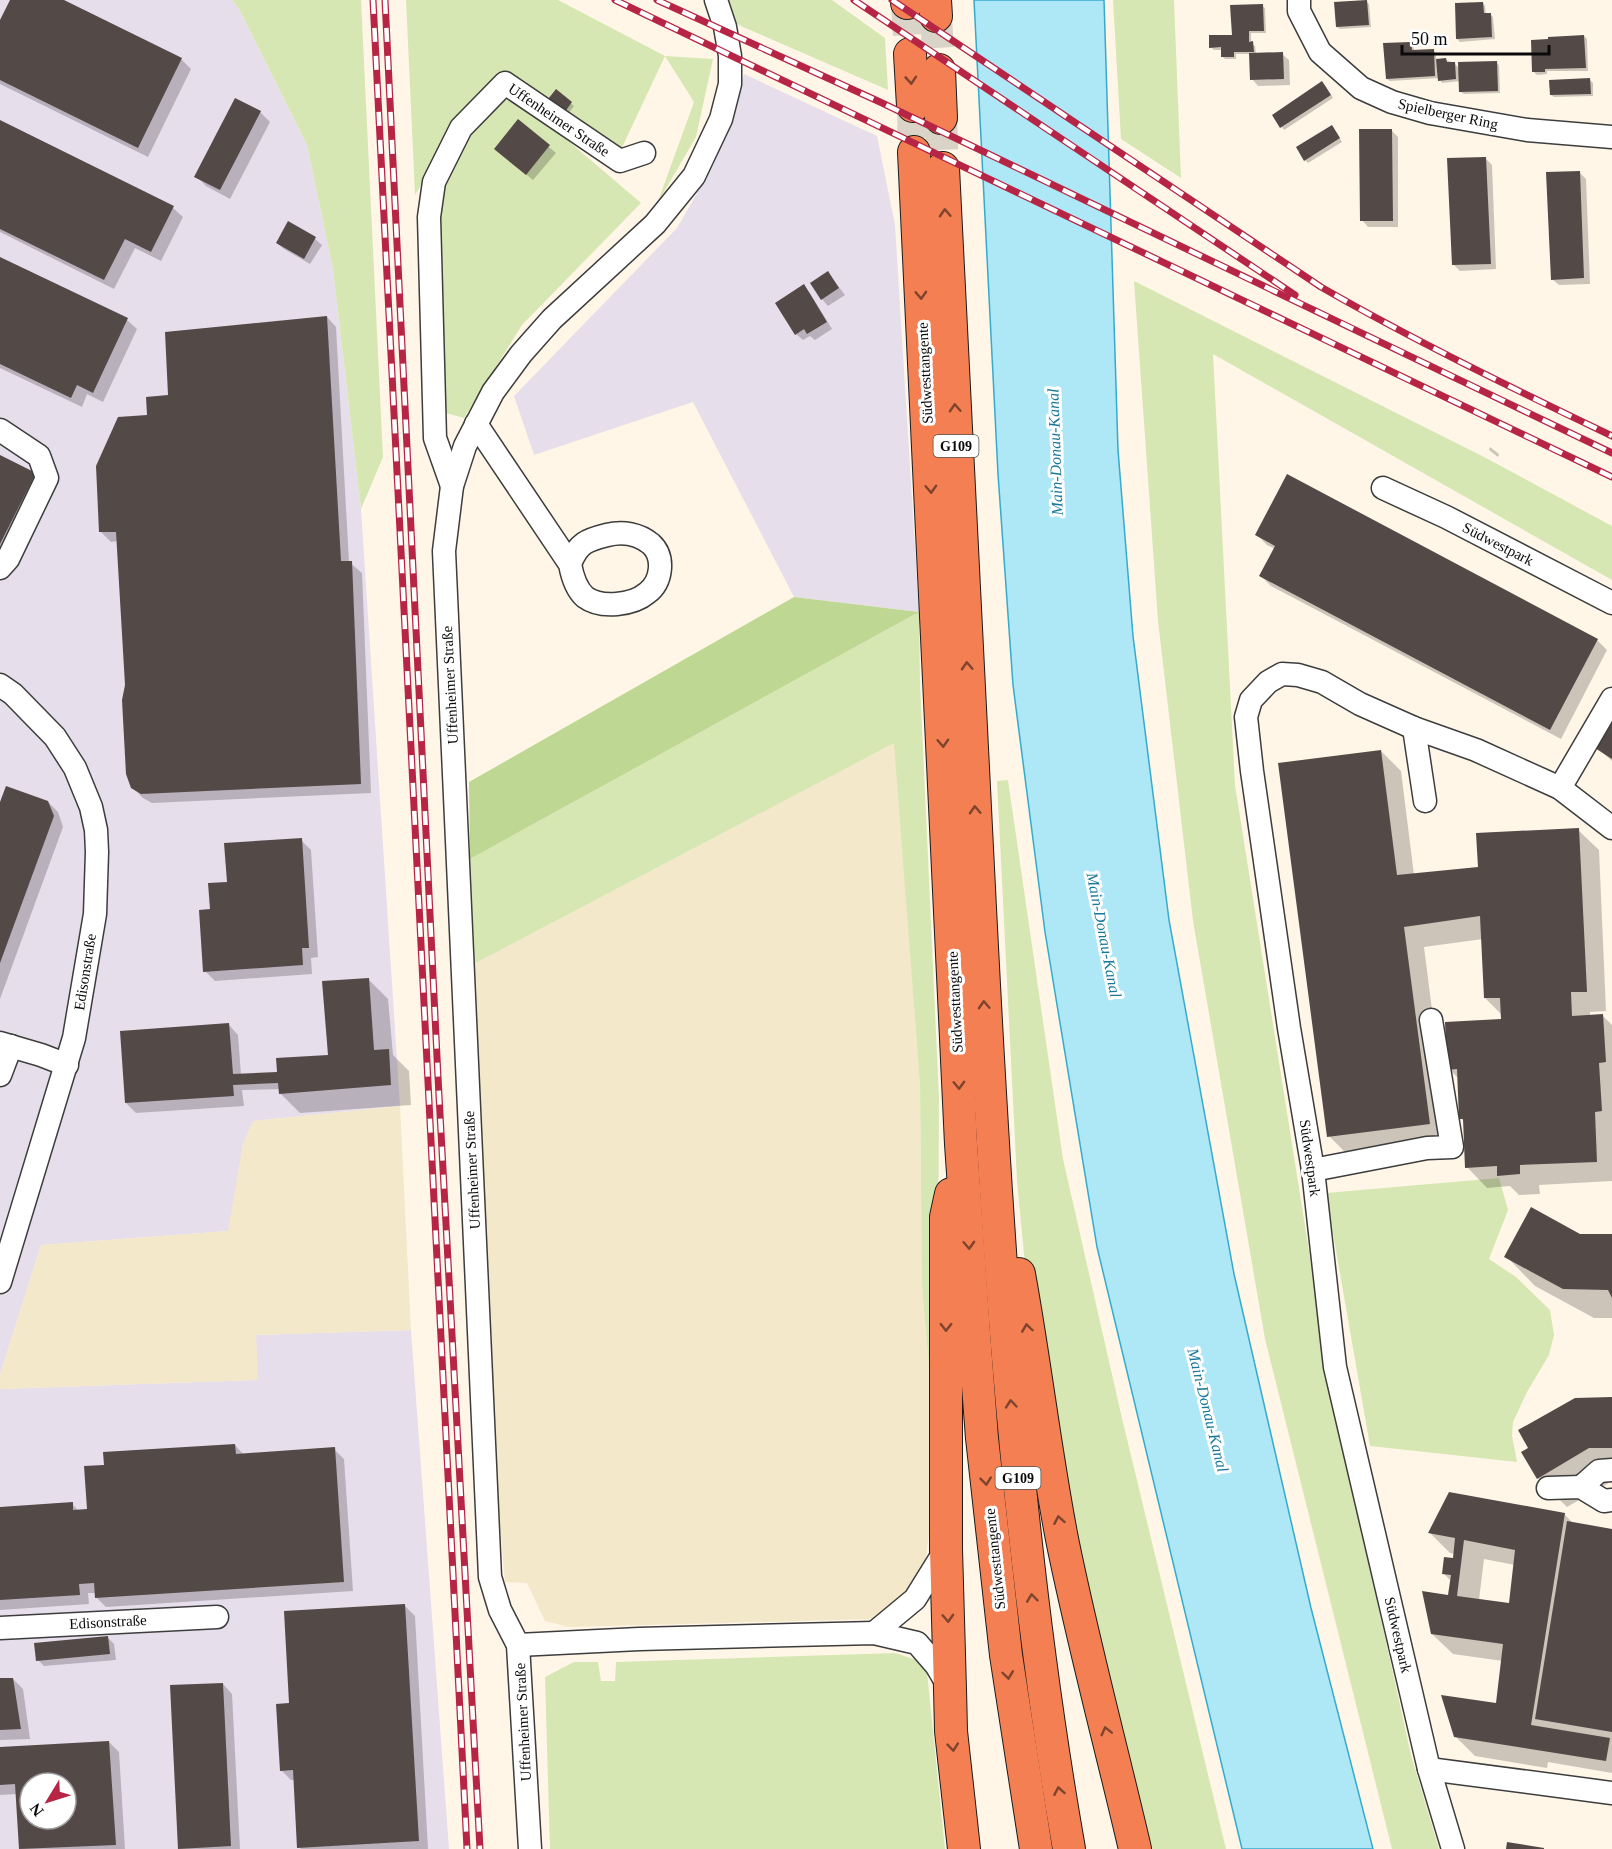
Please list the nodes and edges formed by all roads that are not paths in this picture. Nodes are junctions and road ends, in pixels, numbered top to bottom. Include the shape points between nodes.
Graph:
1 (716, 0) edge
2 (1299, 0) edge
3 (910, 54) tunnel mouth
4 (939, 70) tunnel mouth
5 (1612, 137) edge
6 (914, 152) tunnel mouth
7 (645, 153) dead end
8 (943, 168) tunnel mouth
9 (476, 424) junction
10 (0, 430) edge
11 (452, 486) junction
12 (1383, 488) dead end
13 (570, 564) dead end
14 (0, 568) edge
15 (1612, 603) edge
16 (0, 684) edge
17 (1612, 699) edge
18 (1414, 728) junction
19 (1560, 788) junction
20 (1425, 801) dead end
21 (1612, 828) edge
22 (1431, 1020) dead end
23 (5, 1045) edge
24 (67, 1065) junction
25 (0, 1075) edge
26 (989, 1106) junction
27 (961, 1144) junction
28 (1313, 1170) junction
29 (6, 1244) edge
30 (0, 1282) edge
31 (1612, 1470) edge
32 (1581, 1487) junction
33 (1548, 1488) dead end
34 (1612, 1500) edge
35 (946, 1549) junction
36 (217, 1617) dead end
37 (0, 1628) edge
38 (874, 1633) junction
39 (518, 1646) junction
40 (950, 1689) junction
41 (1429, 1769) junction
42 (1612, 1793) edge
43 (530, 1849) edge
44 (964, 1849) edge
45 (1036, 1849) edge
46 (1069, 1849) edge
47 (1135, 1849) edge
48 (1453, 1849) edge

1 - 9 street, Uffenheimer Straße via 730,56 730,84 721,119 694,176 655,224 552,319 521,354 493,392
2 - 5 street, Spielberger Ring via 1299,12 1320,52 1361,88 1392,102 1430,113 1527,130
3 -> 4 highway via 927,112
6 -> 27 highway, Südwesttangente / G109
7 - 11 street, Uffenheimer Straße via 620,161 505,83 461,128 434,182 429,216 435,438
26 -> 8 highway, Südwesttangente / G109
9 - 11 street, Uffenheimer Straße
9 - 13 street
10 - 14 street via 39,456 47,478
11 - 39 street, Uffenheimer Straße via 444,551 490,1577 500,1610
12 - 15 street, Südwestpark
16 - 24 street, Edisonstraße via 55,737 75,768 96,830 95,914
17 - 19 street
18 - 19 street, Südwestpark via 1476,750
18 - 20 street
18 - 28 street, Südwestpark via 1322,682 1298,675 1282,674 1268,682 1251,700 1246,717
19 - 21 street, Südwestpark
22 - 28 street via 1456,1147 1427,1148
23 - 24 street
23 - 25 street
24 - 29 street, Edisonstraße
46 -> 26 highway, Südwesttangente / G109 via 1025,1543
47 -> 26 highway via 1062,1539
27 -> 35 highway via 946,1216
27 -> 45 highway, Südwesttangente / G109 via 993,1546
28 - 41 street, Südwestpark via 1335,1367
29 - 30 street, Edisonstraße
31 - 32 street via 1599,1471
32 - 33 street
32 - 34 street via 1604,1501
35 - 38 street via 915,1599
35 -> 40 highway
36 - 37 street, Edisonstraße
38 - 39 street
38 - 40 street via 917,1643
39 - 43 street, Uffenheimer Straße
40 -> 44 highway
41 - 42 street
41 - 48 street, Südwestpark

